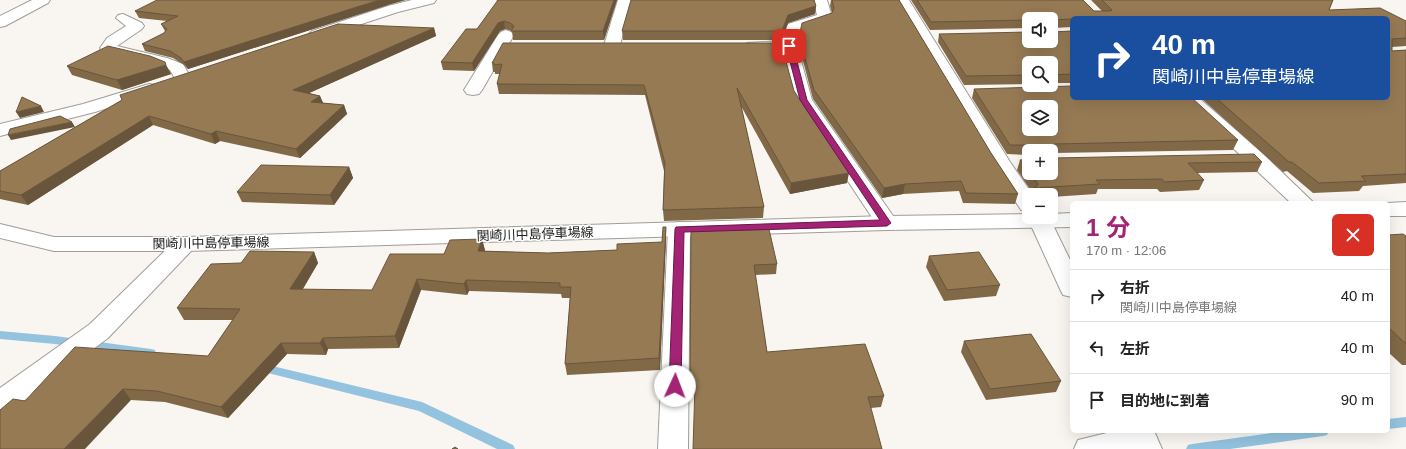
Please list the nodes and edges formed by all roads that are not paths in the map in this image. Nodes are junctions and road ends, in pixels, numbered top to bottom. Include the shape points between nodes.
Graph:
1 (43, 0) edge
2 (429, 0) edge
3 (625, 0) edge
4 (820, 0) edge
5 (902, 0) edge
6 (123, 18) dead end
7 (3, 19) edge
8 (151, 20) edge
9 (137, 26) junction
10 (303, 39) edge
11 (148, 42) edge
12 (508, 42) edge
13 (596, 46) edge
14 (735, 46) edge
15 (789, 46) junction
16 (126, 52) junction
17 (473, 90) dead end
18 (1191, 100) edge
19 (0, 130) edge
20 (1230, 156) edge
21 (1254, 156) junction
22 (1000, 162) junction
23 (1022, 162) edge
24 (1022, 195) edge
25 (1301, 201) edge
26 (1022, 215) edge
27 (1058, 218) edge
28 (1070, 220) edge
29 (887, 223) junction
30 (1040, 224) edge
31 (679, 229) junction
32 (0, 231) edge
33 (185, 244) junction
34 (1070, 285) edge
35 (0, 403) edge
36 (1143, 439) edge
37 (674, 449) edge
38 (1089, 449) edge

1 - 7 street
2 - 10 street via 393,9
3 - 13 street via 619,46
4 - 15 street via 825,17 793,27
5 - 22 street via 932,37 965,92
6 - 9 street
8 - 9 street
9 - 16 street via 112,41 108,48
11 - 16 street
12 - 17 street
14 - 15 street
15 - 29 street via 803,100
16 - 19 street via 177,67 178,79 89,108
18 - 21 street
20 - 21 street
21 - 25 street
22 - 23 street
22 - 24 street
26 - 29 street, 関崎川中島停車場線
27 - 28 street, 関崎川中島停車場線
29 - 31 street, 関崎川中島停車場線
30 - 34 street
31 - 33 street, 関崎川中島停車場線
31 - 37 street
32 - 33 street, 関崎川中島停車場線 via 54,244
33 - 35 street via 99,331
36 - 38 street

